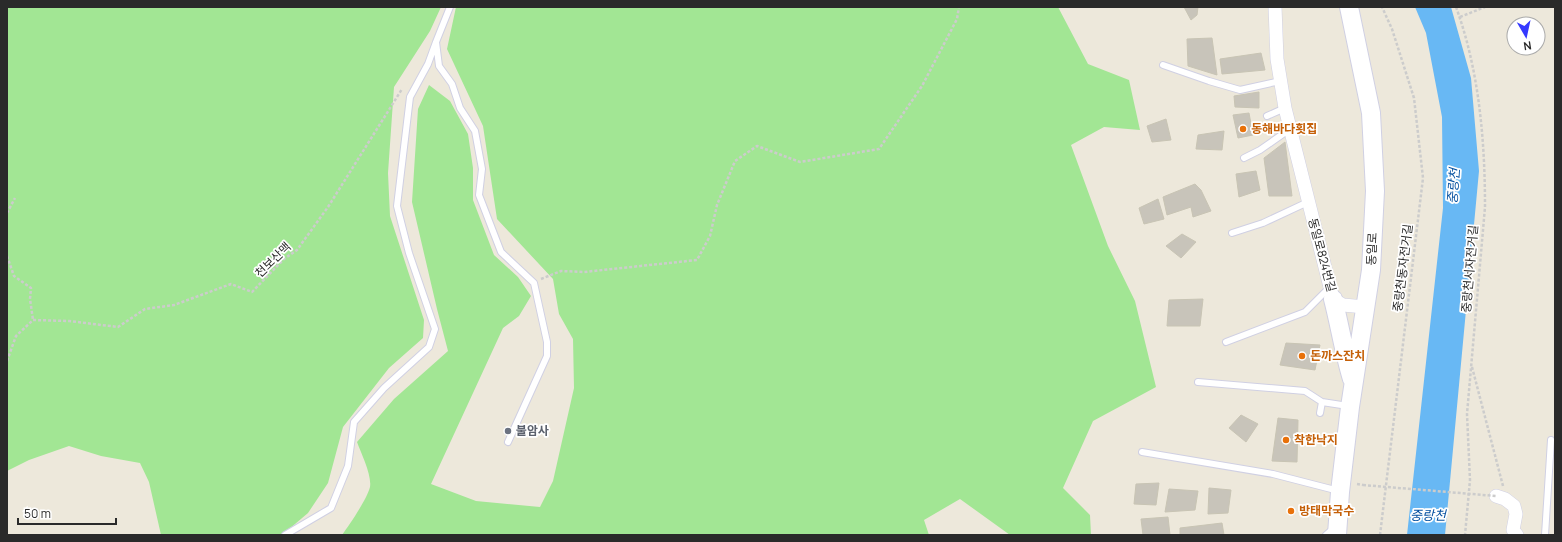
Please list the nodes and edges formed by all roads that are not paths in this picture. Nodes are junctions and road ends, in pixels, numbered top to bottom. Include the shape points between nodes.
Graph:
1 (450, 7) edge
2 (1275, 7) edge
3 (1349, 7) edge
4 (436, 42) junction
5 (1162, 65) dead end
6 (1280, 81) junction
7 (1285, 108) junction
8 (1267, 116) dead end
9 (1290, 129) junction
10 (1244, 158) dead end
11 (1308, 202) junction
12 (1232, 233) dead end
13 (1331, 293) junction
14 (1365, 307) junction
15 (1226, 342) dead end
16 (1198, 382) dead end
17 (1354, 385) junction
18 (1322, 402) junction
19 (1350, 407) junction
20 (1320, 413) dead end
21 (1551, 440) dead end
22 (508, 442) dead end
23 (1142, 452) dead end
24 (1552, 474) edge
25 (1340, 492) junction
26 (1501, 498) road end
27 (1334, 532) edge
28 (286, 535) edge
29 (1517, 535) edge
30 (1545, 535) edge

1 - 4 lane
2 - 6 street, 동일로824번길
3 - 14 street, 동일로 via 1372,113 1375,152 1371,270
4 - 22 lane via 439,66 452,84 460,108 475,131 482,170 479,195 500,252 534,282 547,342 547,356
4 - 28 lane via 428,64 410,97 397,206 409,253 436,329 429,347 384,388 354,422 348,466 331,508
5 - 6 lane via 1240,90
6 - 7 street, 동일로824번길
7 - 8 lane
7 - 9 street, 동일로824번길
9 - 10 lane
9 - 11 street, 동일로824번길
11 - 12 lane, 동일로824번길 via 1263,224
11 - 13 street, 동일로824번길
13 - 14 street, 동일로824번길 via 1343,305
13 - 15 lane via 1305,312
13 - 17 street via 1340,327 1342,347
14 - 17 street, 동일로
16 - 18 lane via 1305,391
17 - 19 street, 동일로
18 - 19 lane
18 - 20 lane
19 - 25 street, 동일로
21 - 24 lane
23 - 25 lane via 1273,474
24 - 30 lane
25 - 27 street, 동일로
26 - 29 street via 1514,506 1516,514 1513,530

